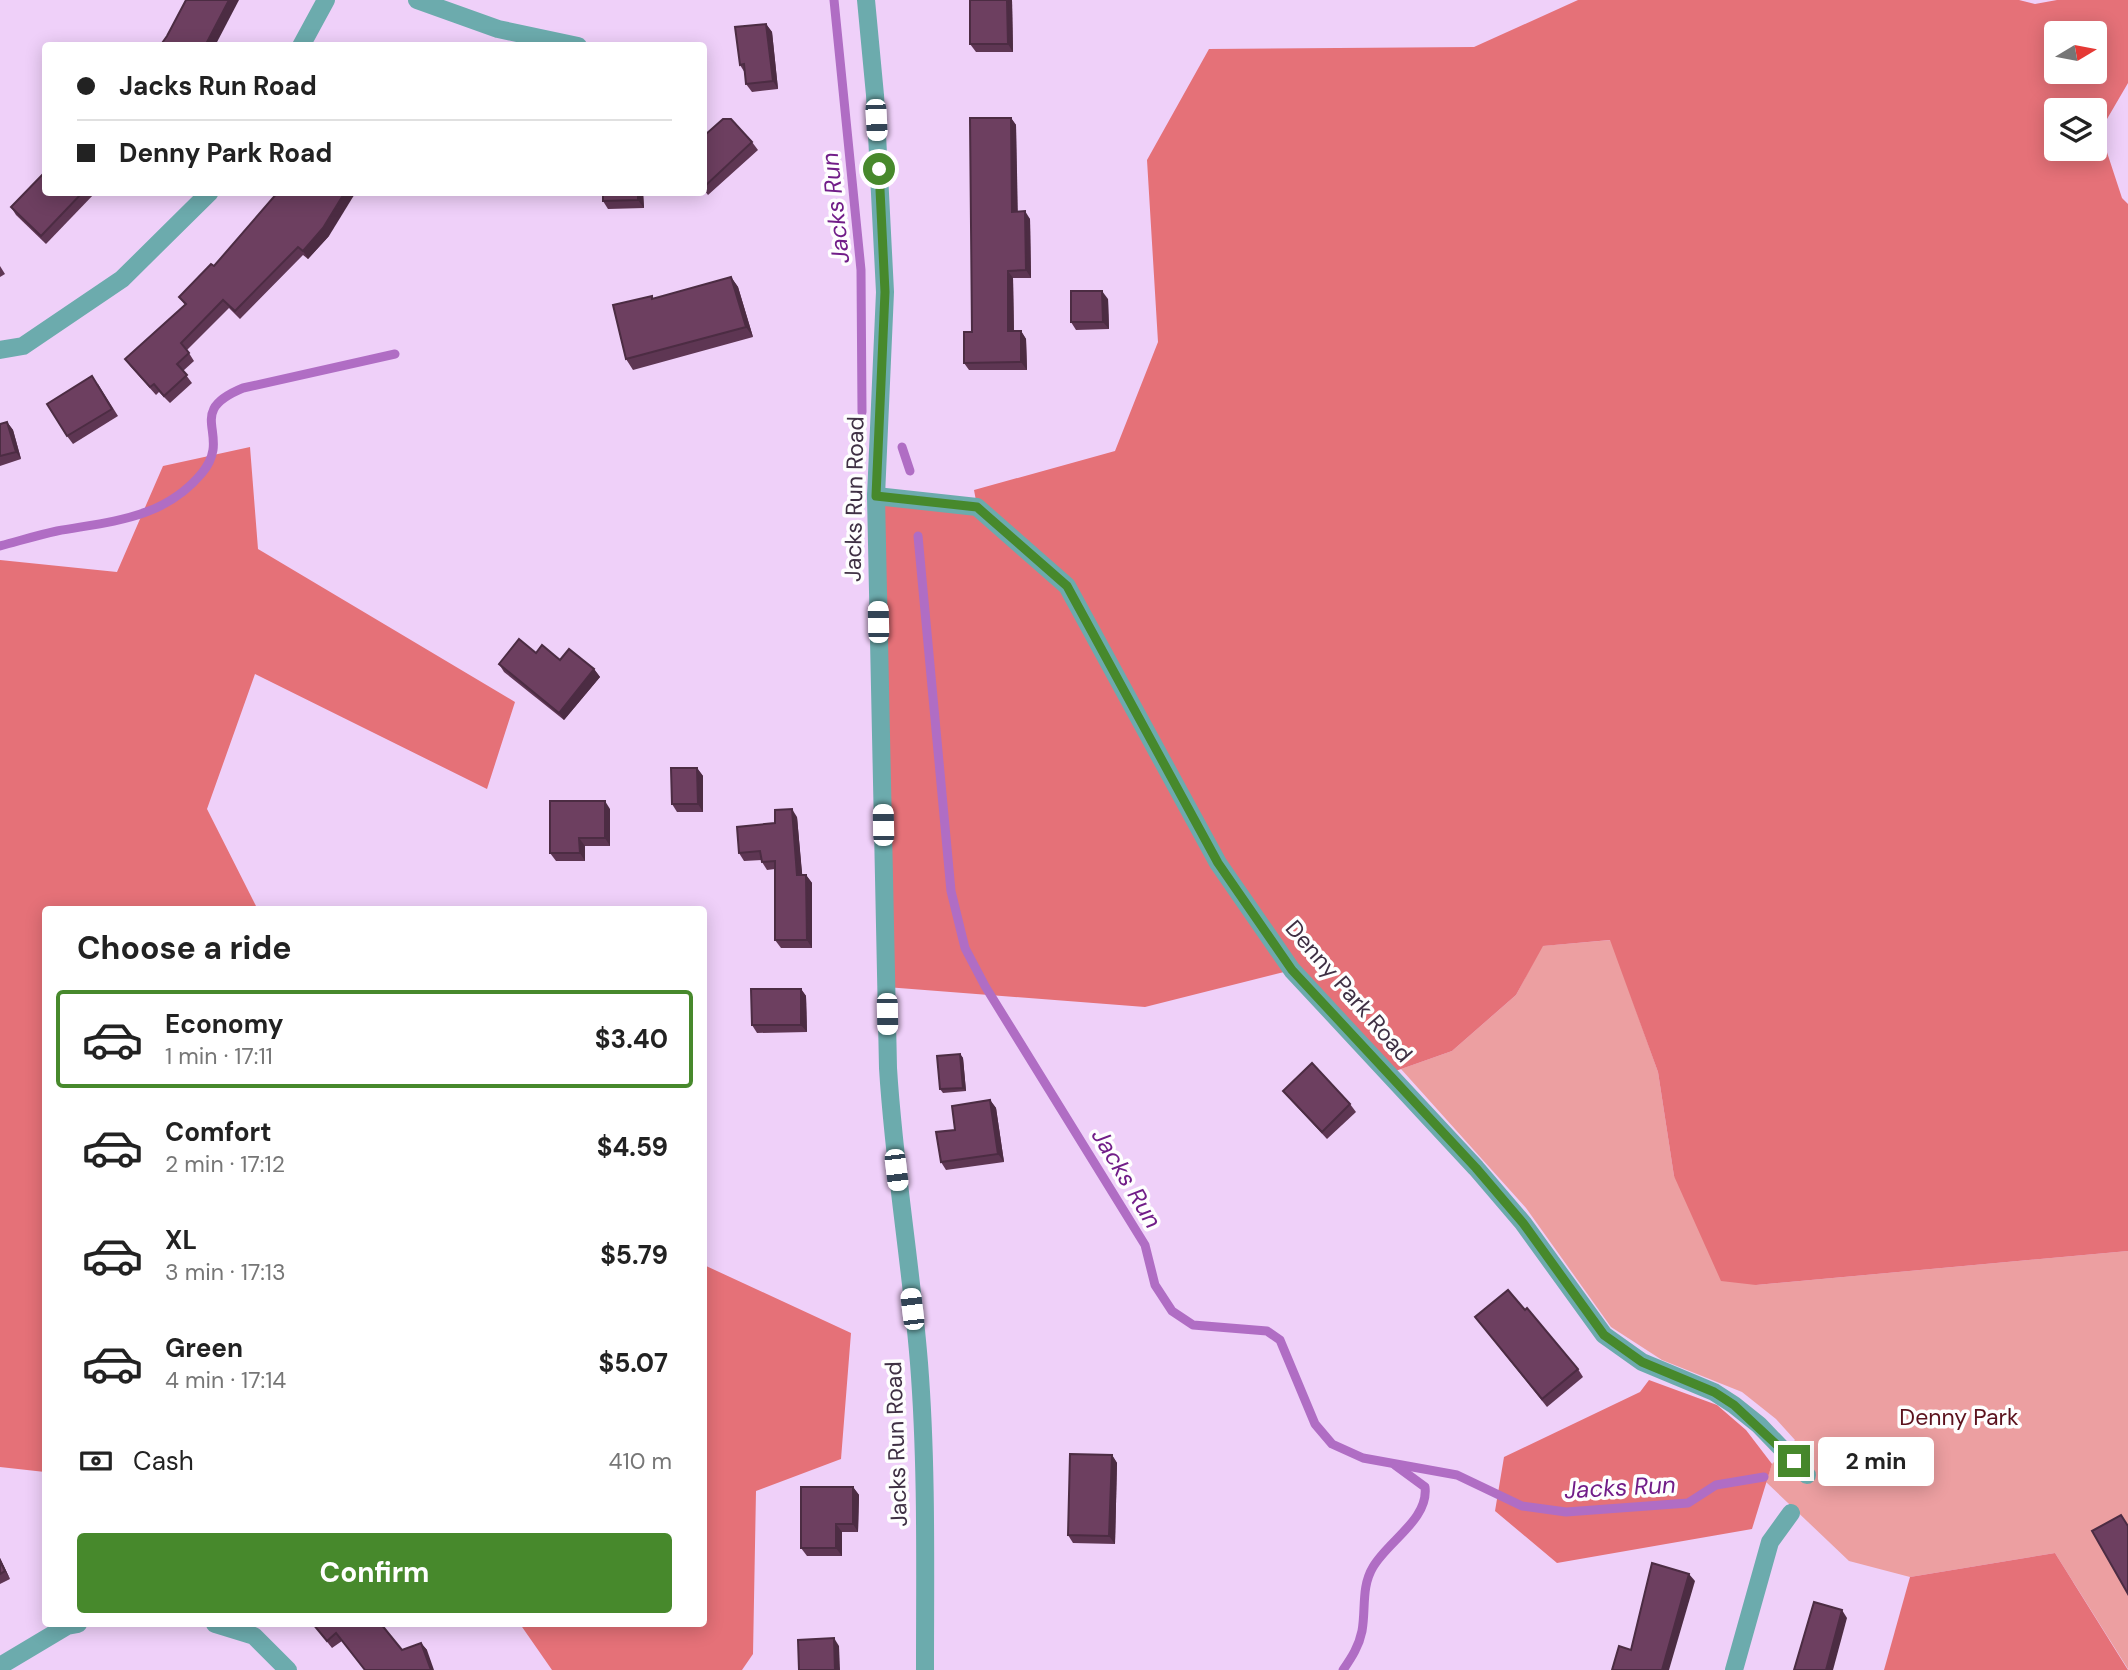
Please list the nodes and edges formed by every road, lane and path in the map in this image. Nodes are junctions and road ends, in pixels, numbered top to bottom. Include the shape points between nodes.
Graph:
1 (326, 0) edge
2 (417, 0) edge
3 (866, 0) edge
4 (303, 42) edge
5 (559, 42) edge
6 (206, 196) edge
7 (0, 350) edge
8 (876, 496) junction
9 (1807, 1475) dead end
10 (1791, 1513) dead end
11 (65, 1627) edge
12 (225, 1627) edge
13 (0, 1666) edge
14 (288, 1670) edge
15 (925, 1670) edge
16 (1734, 1670) edge

1 - 4 street
2 - 5 street via 498,29
3 - 8 street, Jacks Run Road via 885,292
6 - 7 street via 121,279 23,346
8 - 9 street, Denny Park Road via 977,507 1067,586 1218,863 1292,970 1476,1168 1523,1223 1604,1335 1642,1362 1734,1405 1759,1424
8 - 15 street, Jacks Run Road via 888,1068 924,1436
10 - 16 street via 1770,1542
11 - 13 street
12 - 14 street via 254,1636

